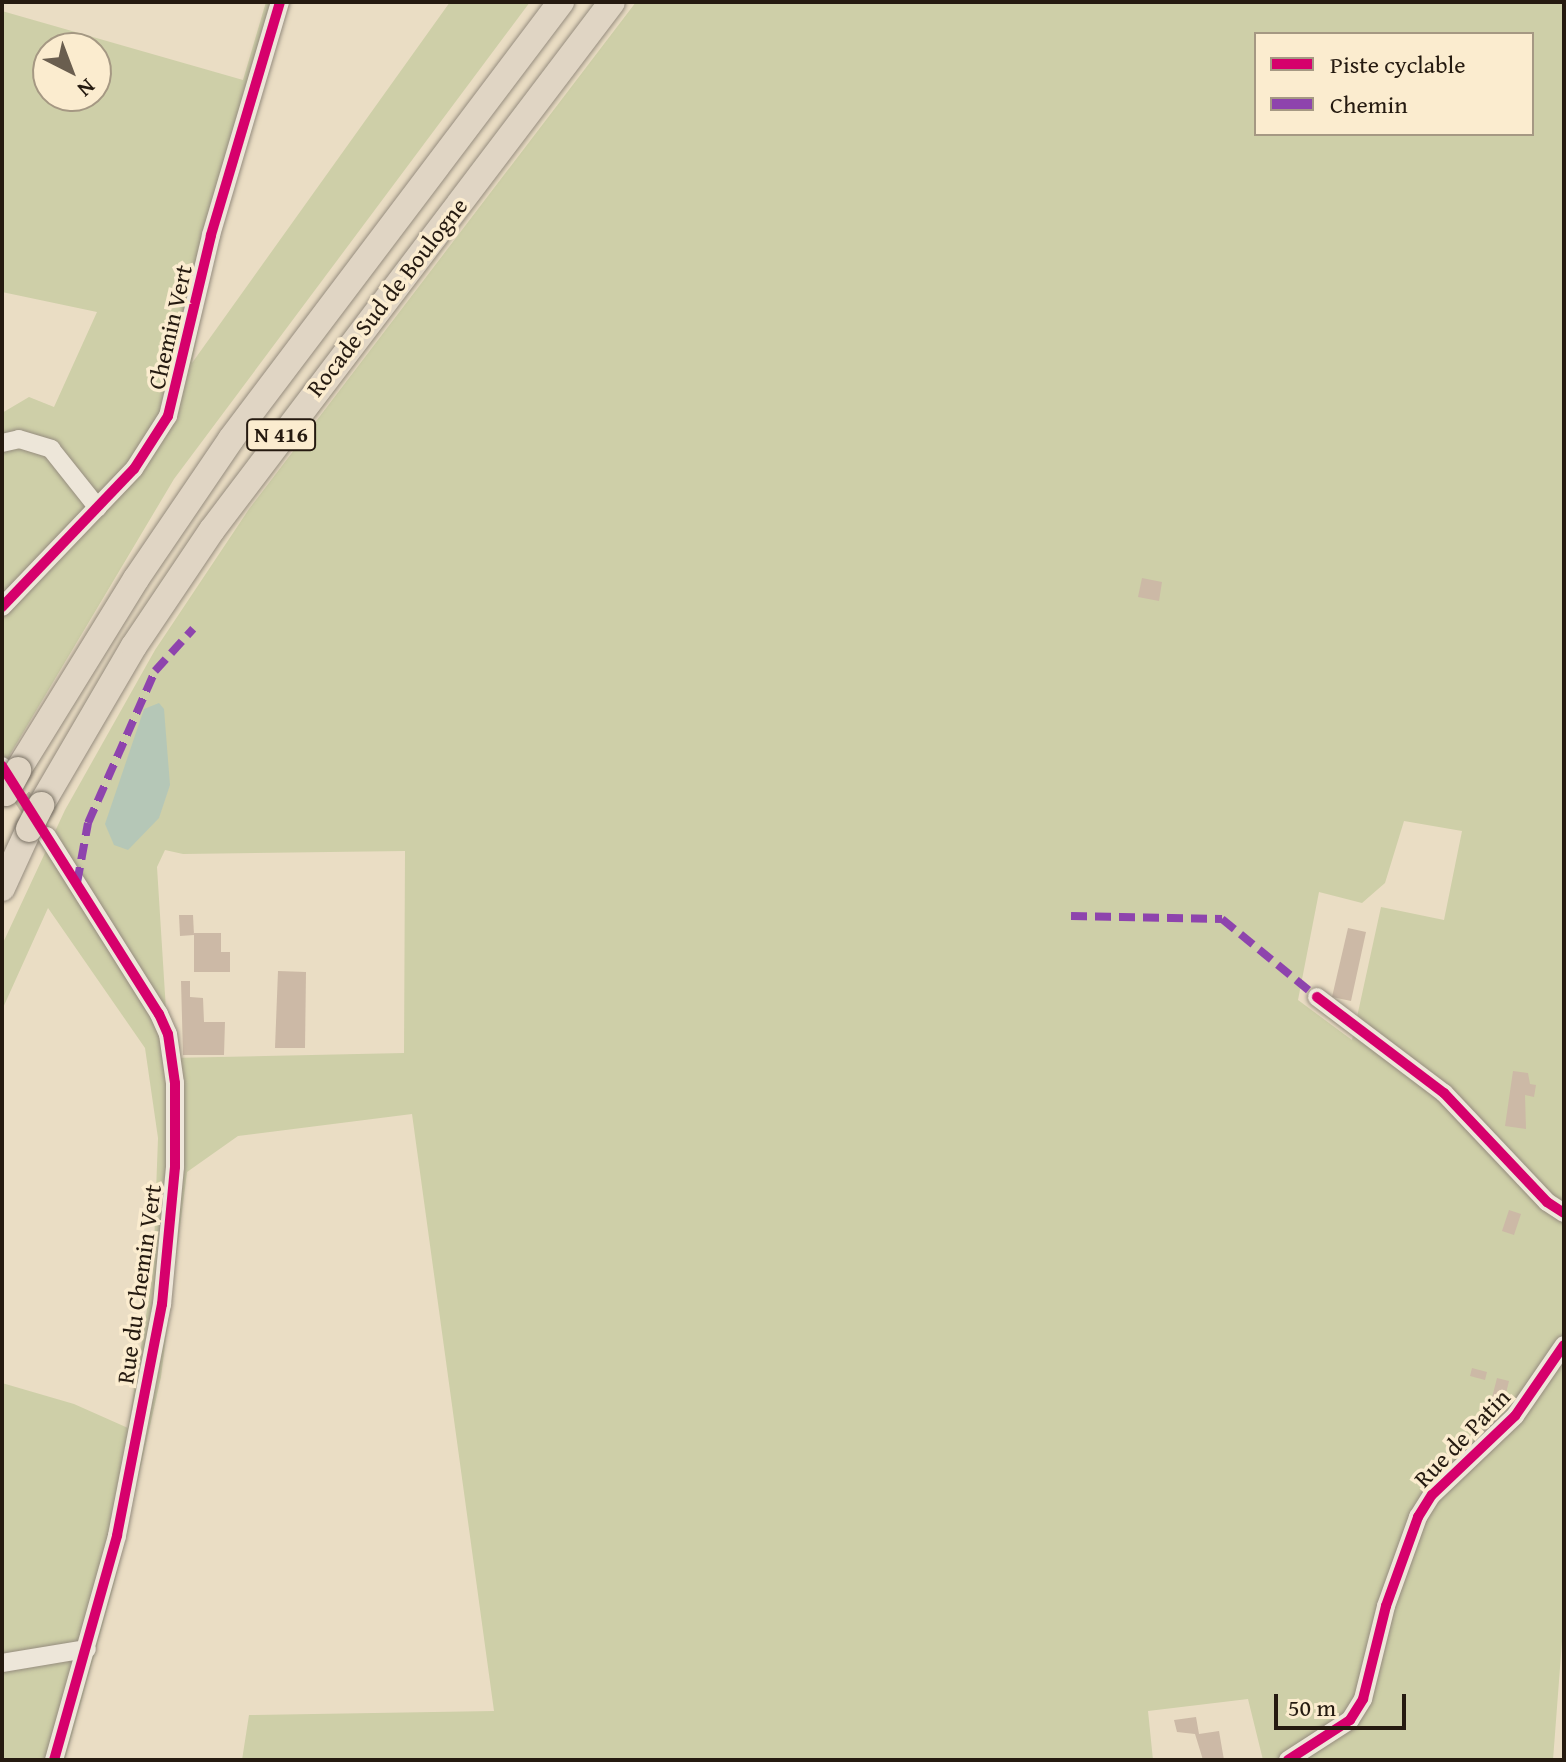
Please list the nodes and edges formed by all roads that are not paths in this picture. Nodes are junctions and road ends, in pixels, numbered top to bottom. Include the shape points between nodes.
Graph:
1 (280, 2) edge
2 (561, 2) edge
3 (612, 2) edge
4 (2, 443) edge
5 (98, 508) junction
6 (2, 607) edge
7 (6, 780) edge
8 (38, 833) junction
9 (2, 888) edge
10 (1317, 997) dead end
11 (1564, 1213) edge
12 (1564, 1345) edge
13 (87, 1649) junction
14 (2, 1663) edge
15 (54, 1760) edge
16 (1288, 1760) edge

1 - 5 street, Chemin Vert via 211,235 175,398 148,452
2 - 7 highway, Rocade Sud de Boulogne / N 416 via 231,439
3 - 8 highway, Rocade Sud de Boulogne / N 416, bridge via 212,530 126,658 41,805
4 - 5 street via 19,439 51,449
5 - 6 street, Chemin Vert
8 - 9 highway, Rocade Sud de Boulogne / N 416
8 - 13 street, Rue du Chemin Vert via 159,1014 168,1034 175,1083 175,1167 162,1304 117,1536
10 - 11 street via 1444,1093 1547,1202
12 - 16 street, Rue de Patin via 1515,1416 1432,1495 1418,1517 1357,1710 1341,1728
13 - 14 street
13 - 15 street, Rue du Chemin Vert

